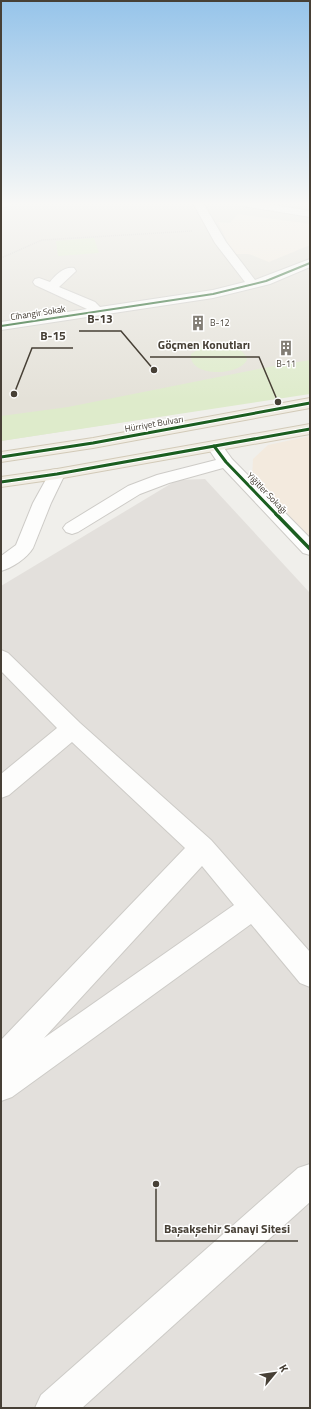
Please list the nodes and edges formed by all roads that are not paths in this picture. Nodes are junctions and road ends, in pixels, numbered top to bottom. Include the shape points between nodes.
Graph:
1 (241, 269) edge
2 (295, 269) edge
3 (70, 271) dead end
4 (39, 282) dead end
5 (253, 285) junction
6 (52, 288) junction
7 (97, 312) junction
8 (1, 326) edge
9 (310, 403) edge
10 (310, 429) edge
11 (214, 446) junction
12 (1, 457) edge
13 (226, 462) junction
14 (57, 474) junction
15 (1, 482) edge
16 (72, 528) dead end
17 (310, 549) edge
18 (1, 565) edge
19 (1, 658) edge
20 (72, 729) junction
21 (1, 788) edge
22 (202, 848) junction
23 (253, 907) junction
24 (310, 973) edge
25 (1, 1062) edge
26 (1, 1086) edge
27 (310, 1180) edge
28 (54, 1408) edge

1 - 5 street
2 - 5 street, Cihangir Sokak
3 - 6 street via 56,281
4 - 6 street
5 - 7 street, Cihangir Sokak via 213,294
6 - 7 street via 90,305
7 - 8 street, Cihangir Sokak
9 - 12 main road, Hürriyet Bulvarı via 93,443
10 - 11 main road
11 - 13 street, Yiğitler Sokağı
11 - 14 main road
13 - 16 street via 134,490
13 - 17 street, Yiğitler Sokağı
14 - 15 main road
14 - 18 street via 24,548
19 - 20 street
20 - 21 street
20 - 22 street
22 - 23 street
22 - 25 street
23 - 24 street
23 - 26 street
27 - 28 street

